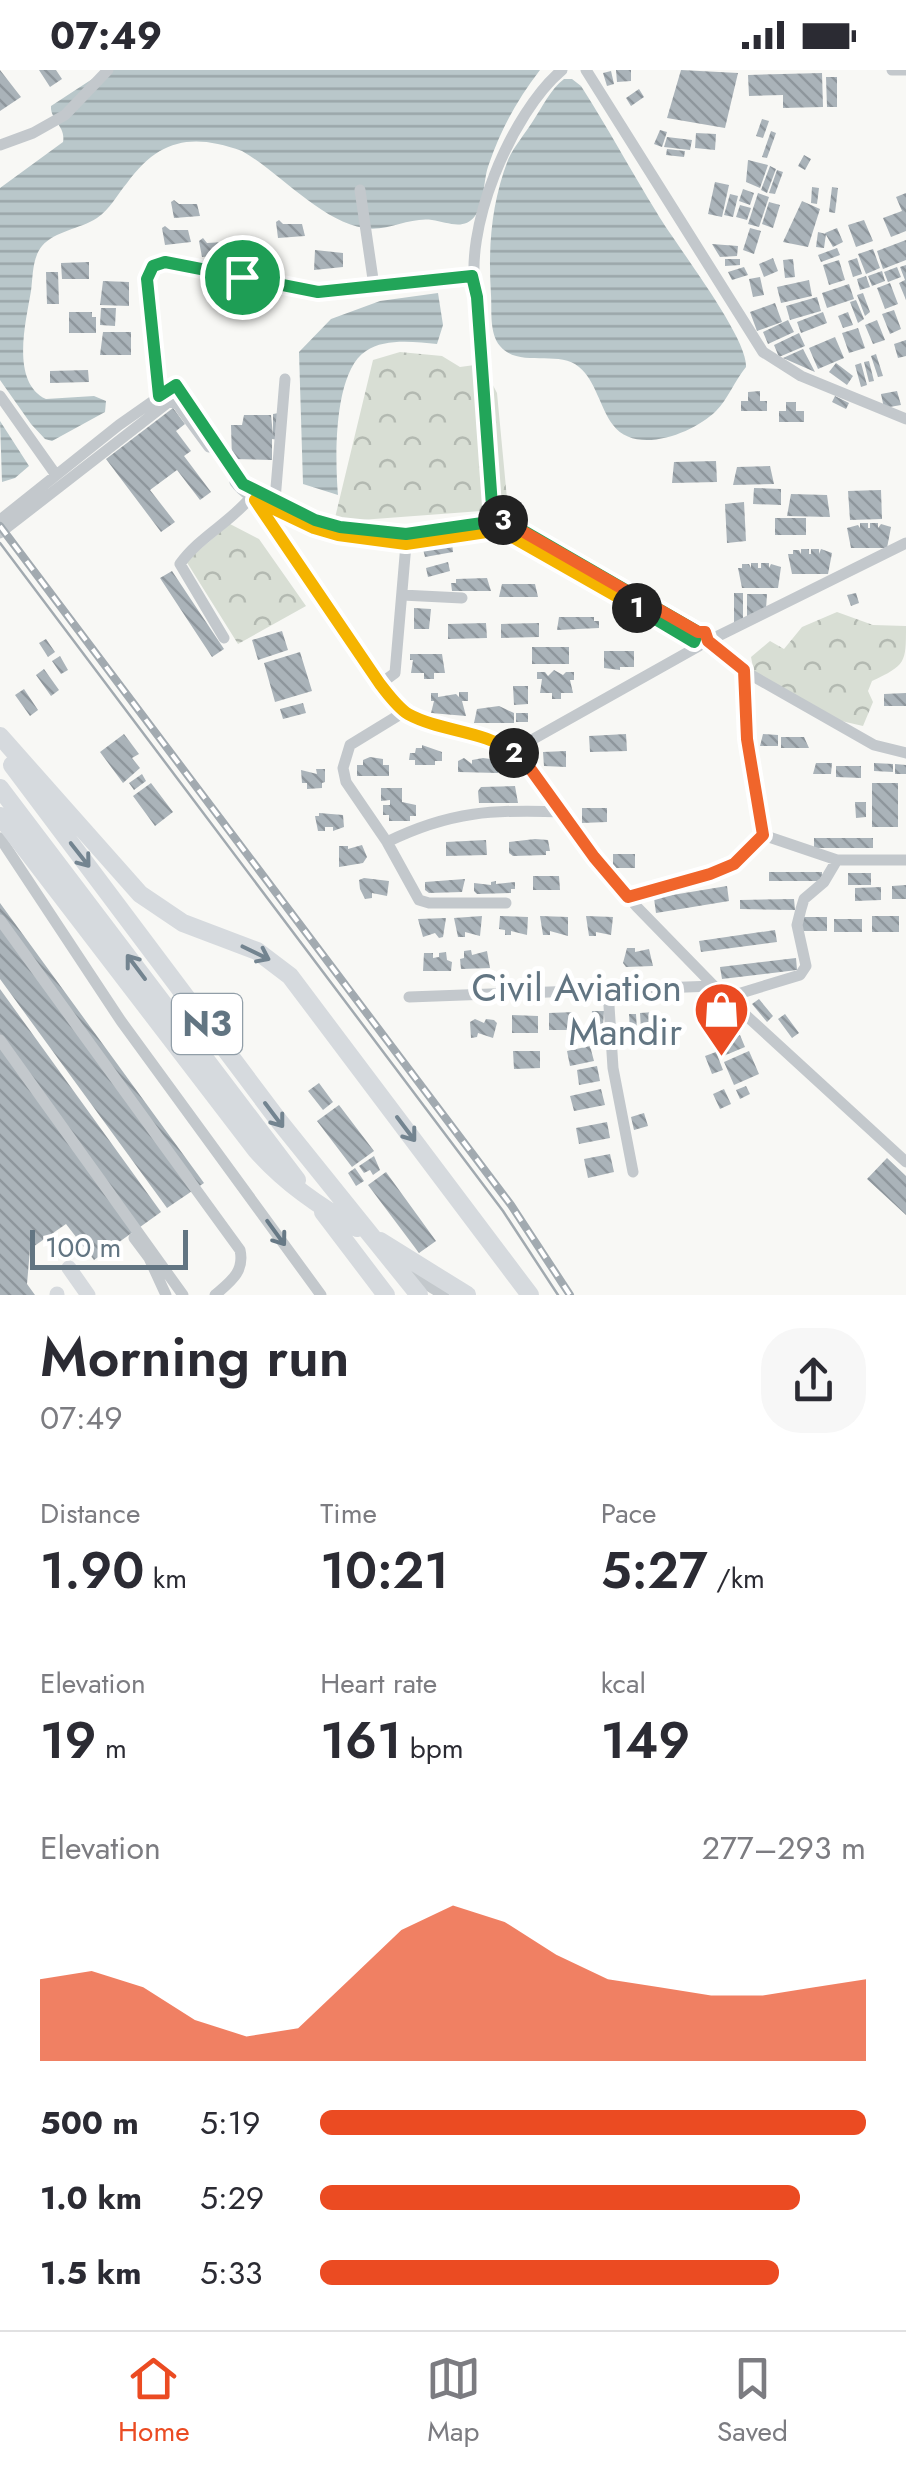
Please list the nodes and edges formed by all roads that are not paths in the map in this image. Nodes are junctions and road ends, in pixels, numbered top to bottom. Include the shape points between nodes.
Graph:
1 (108, 70) edge
2 (562, 70) edge
3 (586, 70) edge
4 (892, 70) edge
5 (906, 70) edge
6 (0, 145) edge
7 (360, 190) dead end
8 (472, 276) junction
9 (374, 286) junction
10 (285, 379) dead end
11 (0, 396) edge
12 (159, 396) junction
13 (906, 419) edge
14 (56, 475) junction
15 (253, 498) junction
16 (275, 500) junction
17 (0, 520) edge
18 (493, 520) junction
19 (0, 533) edge
20 (906, 542) edge
21 (406, 544) junction
22 (402, 594) junction
23 (462, 598) dead end
24 (224, 638) dead end
25 (700, 640) junction
26 (744, 670) junction
27 (380, 684) junction
28 (404, 712) junction
29 (0, 726) edge
30 (0, 736) edge
31 (0, 749) edge
32 (512, 751) junction
33 (906, 753) edge
34 (0, 788) edge
35 (564, 812) junction
36 (0, 816) edge
37 (763, 835) junction
38 (0, 838) edge
39 (387, 842) junction
40 (837, 860) junction
41 (906, 860) edge
42 (119, 872) junction
43 (628, 897) junction
44 (506, 903) dead end
45 (0, 920) edge
46 (714, 986) junction
47 (608, 990) junction
48 (409, 997) dead end
49 (728, 998) junction
50 (0, 1040) edge
51 (0, 1051) edge
52 (906, 1162) edge
53 (633, 1172) dead end
54 (392, 1264) junction
55 (69, 1268) dead end
56 (88, 1295) edge
57 (166, 1295) edge
58 (183, 1295) edge
59 (215, 1295) edge
60 (322, 1295) edge
61 (386, 1295) edge
62 (419, 1295) edge
63 (444, 1295) edge
64 (467, 1295) edge
65 (530, 1295) edge

1 - 6 street via 65,115
2 - 8 street via 534,99 502,157
3 - 13 street via 764,352 800,376
4 - 5 street
7 - 9 street
8 - 9 street
8 - 18 street
9 - 12 street via 318,292 165,262 153,266 147,279
10 - 16 street
11 - 14 street
12 - 14 street
12 - 16 street via 176,385 243,484
14 - 17 street
15 - 19 street via 241,492 170,401
15 - 21 street via 314,528
15 - 24 street via 180,564
15 - 27 street
16 - 18 street via 340,527 406,534
18 - 25 street via 501,518
20 - 25 street
21 - 22 street
21 - 25 street via 500,530
22 - 23 street
22 - 27 street via 395,673
25 - 26 street
25 - 32 street
26 - 33 street via 874,745
26 - 37 street
27 - 28 street
28 - 32 street
28 - 39 street via 350,745 344,768 346,782
29 - 42 highway via 102,841
30 - 42 highway
31 -> 54 highway, N3
32 - 35 street
61 -> 34 highway, N3
35 - 39 street via 452,816
35 - 43 street
36 - 64 highway via 280,1176
37 - 40 street
37 - 43 street via 734,864
38 -> 60 street via 120,1021
39 - 44 street via 418,900
40 - 41 street
40 - 49 street via 804,899 797,925 806,966 800,975
42 -> 65 highway via 183,923 257,951 290,976
43 - 46 street
45 - 59 street via 240,1250 236,1275
46 - 47 street
46 - 49 street
47 - 48 street
47 - 53 street via 613,1068
49 - 52 street
50 - 58 street
51 - 57 street via 149,1258
54 - 62 highway, N3
54 - 63 street
55 - 56 main road

